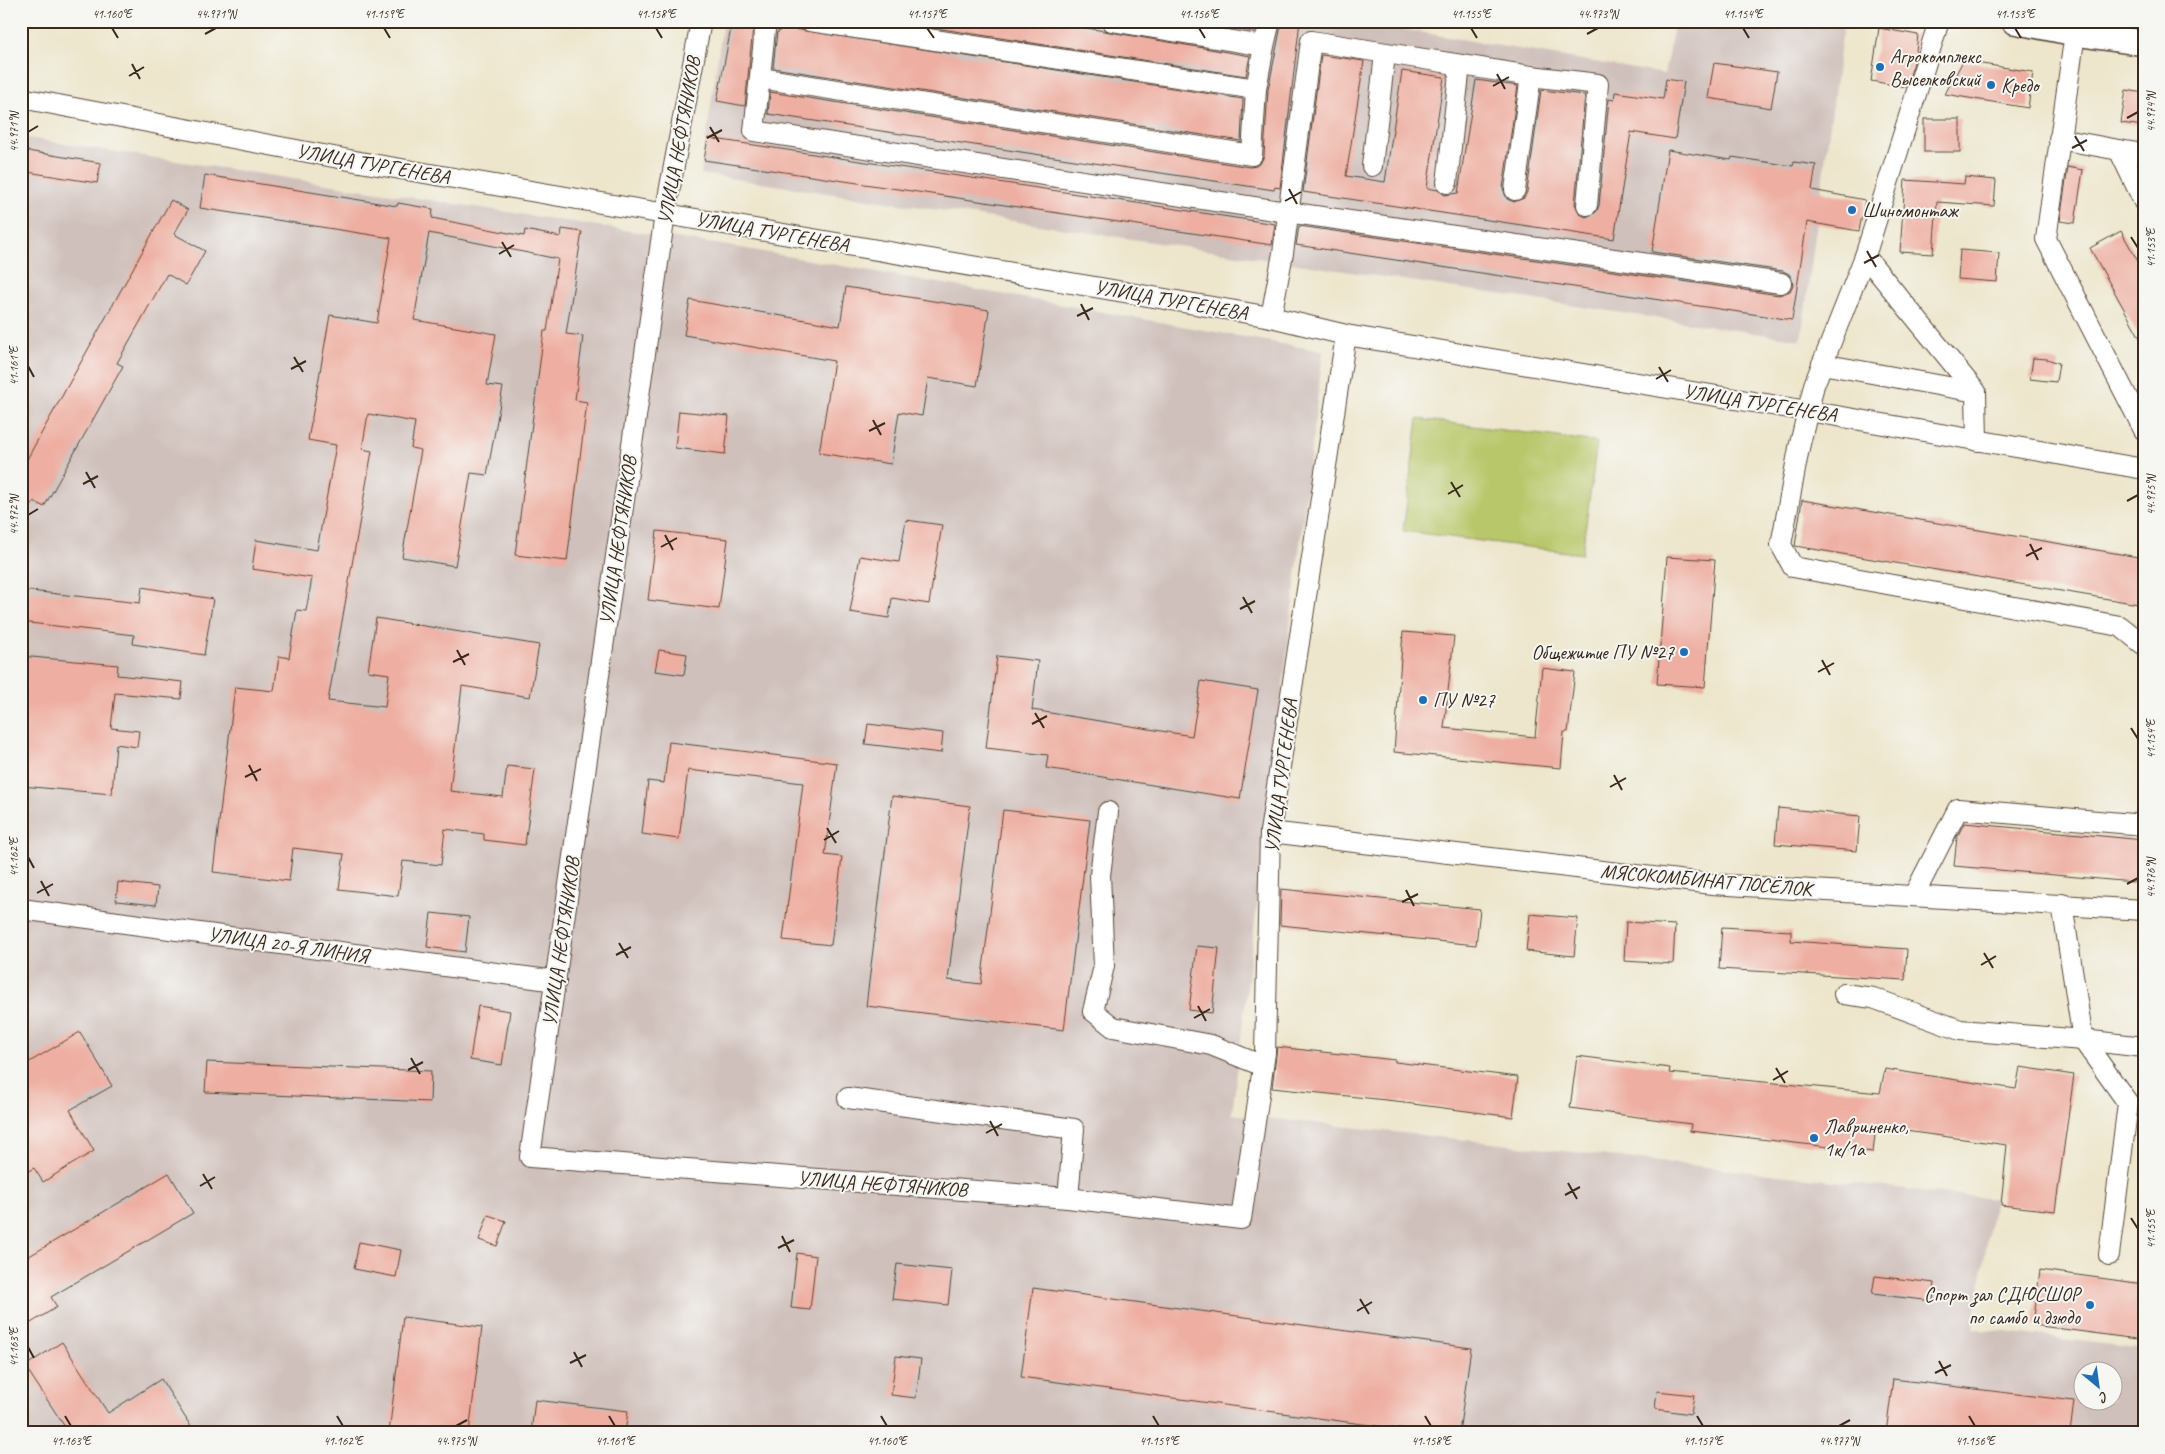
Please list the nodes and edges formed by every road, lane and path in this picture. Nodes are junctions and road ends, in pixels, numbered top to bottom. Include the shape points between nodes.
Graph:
1 (701, 21) edge
2 (766, 21) edge
3 (810, 21) edge
4 (1111, 21) edge
5 (1270, 21) edge
6 (1939, 21) edge
7 (2014, 21) edge
8 (2075, 33) junction
9 (2144, 43) edge
10 (1264, 46) junction
11 (1385, 54) junction
12 (1460, 65) junction
13 (1531, 76) junction
14 (760, 78) junction
15 (1256, 89) junction
16 (21, 98) edge
17 (2059, 139) junction
18 (2118, 150) junction
19 (2144, 154) edge
20 (1372, 166) dead end
21 (1447, 183) dead end
22 (1515, 190) dead end
23 (2144, 202) edge
24 (1587, 205) dead end
25 (1287, 212) junction
26 (665, 214) junction
27 (1865, 256) junction
28 (1781, 283) dead end
29 (1271, 317) junction
30 (1346, 335) junction
31 (1822, 364) junction
32 (1976, 392) junction
33 (1808, 410) junction
34 (2144, 430) edge
35 (1977, 441) junction
36 (2144, 468) edge
37 (2144, 645) edge
38 (1108, 812) dead end
39 (2144, 825) edge
40 (1270, 832) junction
41 (1914, 895) junction
42 (2062, 904) junction
43 (21, 909) edge
44 (2144, 910) edge
45 (556, 981) junction
46 (1844, 994) dead end
47 (2083, 1040) junction
48 (2144, 1047) edge
49 (1263, 1066) junction
50 (848, 1098) dead end
51 (1068, 1198) junction
52 (1241, 1219) joint
53 (2109, 1255) dead end

1 - 26 street, УЛИЦА НЕФТЯНИКОВ
2 - 14 street
3 - 15 street
4 - 10 street
5 - 10 street
6 - 27 street
7 - 8 main road
8 - 9 main road
8 - 17 street
10 - 15 street
11 - 12 street
11 - 20 street
11 - 25 street via 1311,41
12 - 13 street
12 - 21 street
13 - 22 street
13 - 24 street via 1598,84
14 - 15 street via 1252,155
14 - 25 street via 754,131
16 - 26 street, УЛИЦА ТУРГЕНЕВА via 360,162
17 - 18 street
17 - 34 street via 2046,239
18 - 19 street
18 - 23 street
25 - 28 street
25 - 29 street
26 - 29 street, УЛИЦА ТУРГЕНЕВА
26 - 45 street, УЛИЦА НЕФТЯНИКОВ
27 - 31 street
27 - 32 street
29 - 30 street, УЛИЦА ТУРГЕНЕВА
30 - 33 street, УЛИЦА ТУРГЕНЕВА
30 - 40 street, УЛИЦА ТУРГЕНЕВА
31 - 32 street
31 - 33 street
32 - 35 street
33 - 35 street, УЛИЦА ТУРГЕНЕВА
33 - 37 street via 1781,545 1793,567 2120,626
35 - 36 street, УЛИЦА ТУРГЕНЕВА
38 - 49 street via 1100,875 1104,966 1093,1011 1113,1027 1211,1045
39 - 41 street via 1958,809
40 - 41 street, МЯСОКОМБИНАТ ПОСЁЛОК via 1712,884
40 - 49 street, УЛИЦА ТУРГЕНЕВА
41 - 42 street, МЯСОКОМБИНАТ ПОСЁЛОК
42 - 44 street, МЯСОКОМБИНАТ ПОСЁЛОК
42 - 47 street
43 - 45 street, УЛИЦА 20-Я ЛИНИЯ
45 - 51 street, УЛИЦА НЕФТЯНИКОВ via 530,1157
46 - 47 street via 1873,998 1960,1030
47 - 48 street
47 - 53 street via 2128,1103
49 - 52 street, УЛИЦА ТУРГЕНЕВА
50 - 51 street via 1074,1129
51 - 52 street, УЛИЦА НЕФТЯНИКОВ

